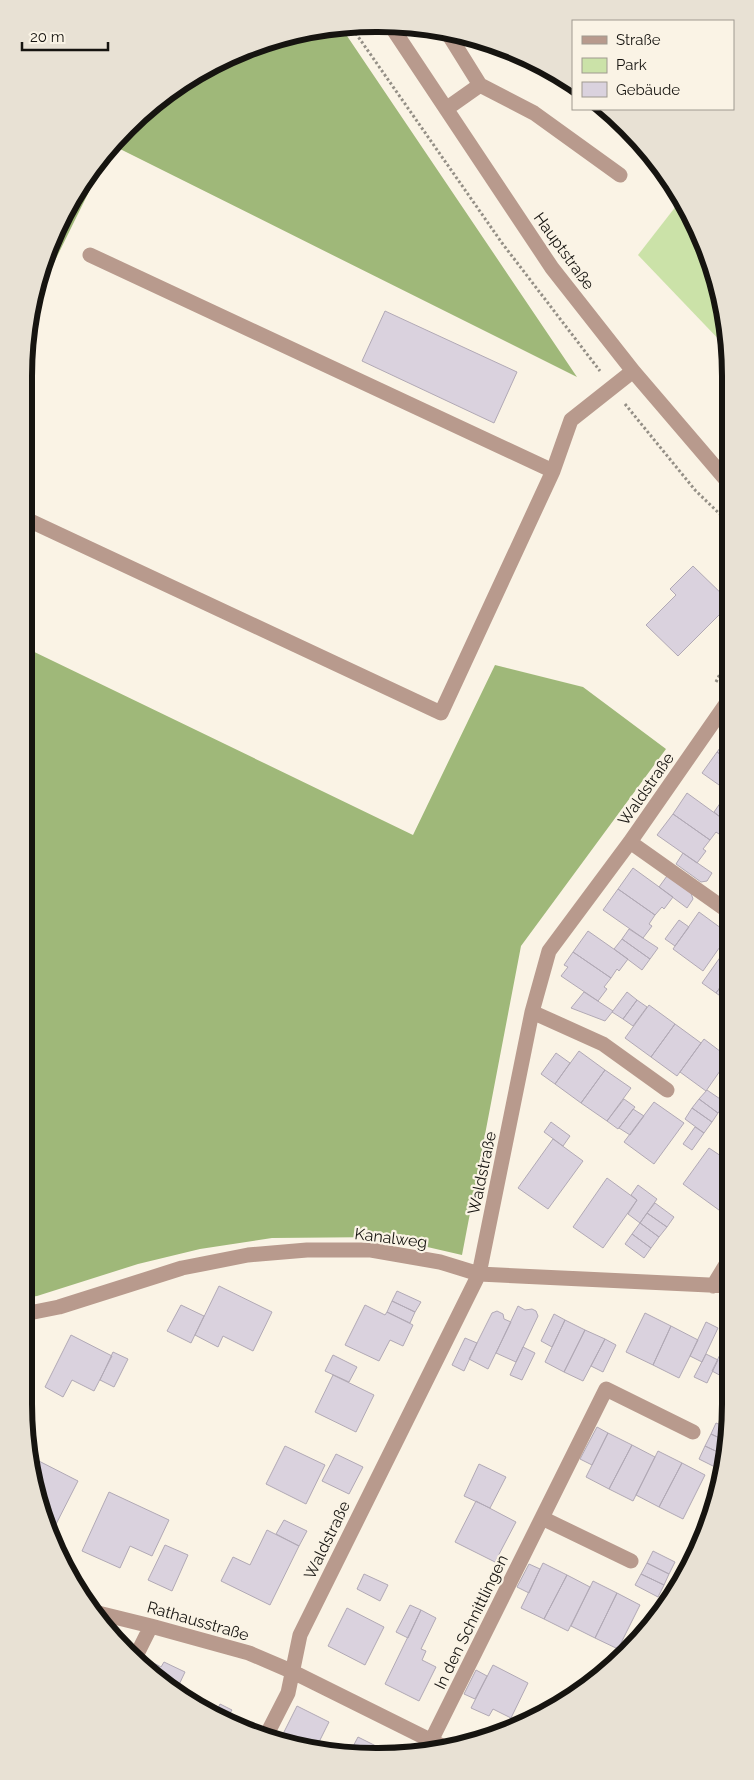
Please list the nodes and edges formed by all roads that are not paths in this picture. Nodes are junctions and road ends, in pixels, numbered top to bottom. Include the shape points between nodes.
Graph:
1 (396, 33) edge
2 (453, 41) edge
3 (480, 85) junction
4 (446, 109) junction
5 (620, 175) dead end
6 (90, 255) dead end
7 (633, 370) junction
8 (553, 471) junction
9 (722, 475) edge
10 (32, 522) edge
11 (722, 711) edge
12 (630, 842) junction
13 (722, 907) edge
14 (532, 1012) junction
15 (667, 1090) dead end
16 (722, 1271) edge
17 (479, 1274) junction
18 (713, 1286) junction
19 (722, 1286) edge
20 (32, 1312) edge
21 (694, 1432) dead end
22 (542, 1518) junction
23 (631, 1561) dead end
24 (106, 1615) edge
25 (151, 1626) junction
26 (138, 1652) edge
27 (291, 1671) junction
28 (269, 1730) edge
29 (432, 1741) junction
30 (435, 1743) edge

1 - 4 street, Hauptstraße
2 - 3 street
3 - 4 street
3 - 5 street via 534,113
4 - 7 street, Hauptstraße via 552,268
6 - 8 street
7 - 8 street via 571,420
7 - 9 street, Hauptstraße
8 - 10 street via 441,713
11 - 12 street, Waldstraße
12 - 13 street
12 - 14 street, Waldstraße via 549,951
14 - 15 street via 602,1044
14 - 17 street, Waldstraße
16 - 18 street
17 - 18 street, Kanalweg
17 - 20 street, Kanalweg via 440,1262 371,1250 298,1250 248,1255 182,1268
17 - 27 street, Waldstraße via 300,1635
18 - 19 street, Kanalweg
21 - 22 street, In den Schnittlingen via 606,1389
22 - 23 street
22 - 29 street, In den Schnittlingen
24 - 25 street, Rathausstraße
25 - 26 street
25 - 27 street, Rathausstraße via 249,1653
27 - 28 street via 288,1693
27 - 29 street, Rathausstraße
29 - 30 street, Rathausstraße

